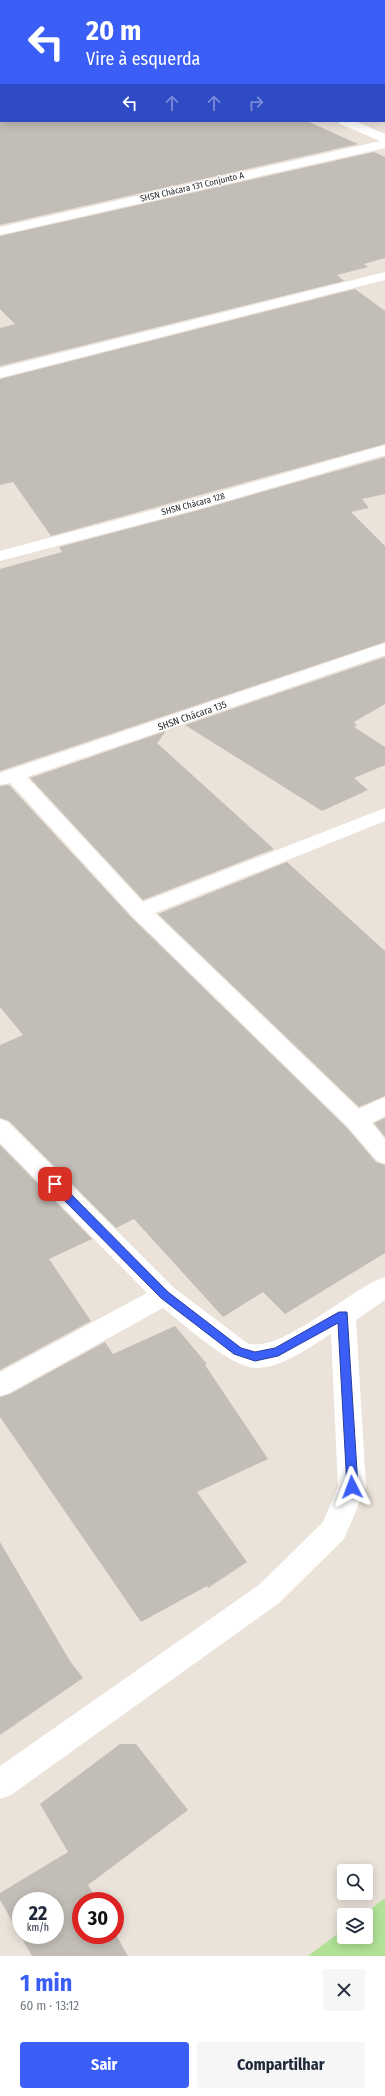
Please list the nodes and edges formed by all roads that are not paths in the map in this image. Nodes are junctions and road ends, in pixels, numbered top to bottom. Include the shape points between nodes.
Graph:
1 (346, 122) edge
2 (385, 139) edge
3 (385, 144) edge
4 (0, 231) edge
5 (385, 276) edge
6 (0, 373) edge
7 (385, 450) edge
8 (0, 556) edge
9 (385, 649) edge
10 (7, 778) edge
11 (385, 814) edge
12 (140, 911) junction
13 (385, 1106) edge
14 (356, 1121) junction
15 (0, 1128) edge
16 (385, 1155) edge
17 (385, 1287) edge
18 (165, 1295) junction
19 (343, 1315) junction
20 (0, 1385) edge
21 (0, 1784) edge

1 - 2 street
3 - 4 street, SHSN Chácara 131 Conjunto A
5 - 6 street
7 - 8 street, SHSN Chácara 128 via 193,505
9 - 10 street, SHSN Chácara 135
10 - 12 street
11 - 12 street
12 - 14 street
13 - 14 street
14 - 16 street
15 - 18 street
17 - 19 street
18 - 19 street via 238,1351 255,1357 278,1352
18 - 20 street
19 - 21 street via 352,1487 334,1530 269,1594

